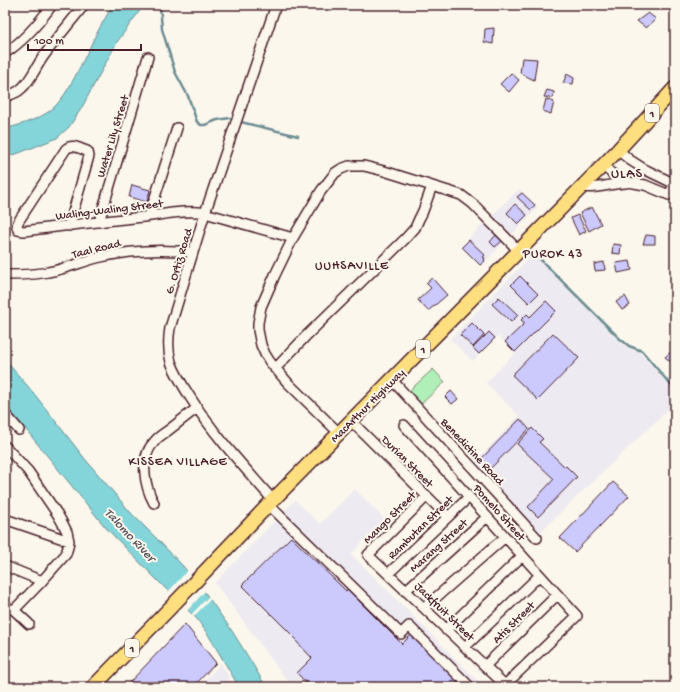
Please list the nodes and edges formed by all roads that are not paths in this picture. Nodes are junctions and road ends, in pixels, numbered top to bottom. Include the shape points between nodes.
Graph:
1 (52, 5) edge
2 (84, 5) edge
3 (276, 5) edge
4 (5, 53) edge
5 (148, 57) dead end
6 (675, 88) edge
7 (5, 96) edge
8 (177, 128) dead end
9 (618, 150) junction
10 (602, 166) junction
11 (630, 183) junction
12 (675, 183) edge
13 (432, 186) junction
14 (582, 187) junction
15 (205, 214) junction
16 (149, 216) junction
17 (98, 222) junction
18 (68, 226) junction
19 (293, 238) junction
20 (519, 251) junction
21 (193, 252) junction
22 (5, 275) edge
23 (275, 369) junction
24 (392, 380) junction
25 (197, 408) junction
26 (5, 414) edge
27 (351, 421) junction
28 (404, 425) dead end
29 (19, 430) dead end
30 (339, 433) junction
31 (5, 446) edge
32 (427, 496) junction
33 (469, 497) junction
34 (271, 502) junction
35 (154, 503) dead end
36 (448, 517) junction
37 (487, 517) junction
38 (5, 519) edge
39 (505, 537) junction
40 (537, 538) dead end
41 (69, 541) junction
42 (368, 555) joint
43 (522, 556) junction
44 (5, 566) edge
45 (388, 574) junction
46 (540, 575) junction
47 (42, 580) junction
48 (405, 591) junction
49 (558, 594) junction
50 (5, 607) edge
51 (424, 608) junction
52 (14, 610) junction
53 (29, 624) dead end
54 (446, 630) junction
55 (465, 647) junction
56 (485, 666) junction
57 (505, 685) joint
58 (95, 687) edge
59 (466, 687) edge

1 - 4 street via 30,32
2 - 7 street via 42,58 21,90
3 - 15 street, G. Ortiz Road
5 - 17 street, Water Lily Street
6 - 9 highway, MacArthur Highway / 1
8 - 16 street
9 - 10 highway, MacArthur Highway / 1
9 - 12 street via 644,169
10 - 11 street
10 - 14 highway, MacArthur Highway / 1
11 - 12 street via 645,185 669,195
11 - 14 street
13 - 19 street via 368,167 349,166 335,173
13 - 20 street via 467,199
13 - 23 street via 415,228
14 - 20 highway, MacArthur Highway / 1
15 - 16 street, Waling-Waling Street via 187,212
15 - 19 street, Waling-Waling Street
15 - 21 street, G. Ortiz Road
16 - 17 street, Waling-Waling Street
17 - 18 street, Waling-Waling Street
18 - 18 street, Waling-Waling Street via 24,231 17,229 18,222 66,149 71,146 87,151 89,156
19 - 23 street via 259,314 258,330 261,345
20 - 24 highway, MacArthur Highway / 1
21 - 22 street, Taal Road via 134,251 100,257 48,272
21 - 25 street, G. Ortiz Road via 170,328 168,344 171,361 178,377
23 - 30 street
24 - 27 highway, MacArthur Highway / 1
24 - 40 street, Benedictine Road
25 - 34 street, G. Ortiz Road
25 - 35 street via 155,441 147,453 146,479
26 - 29 street
27 - 30 highway, MacArthur Highway / 1
27 - 32 street, Durian Street
28 - 33 street, Pomelo Street
30 - 34 highway, MacArthur Highway / 1
31 - 41 street via 28,471 63,524
32 - 36 street, Durian Street
32 - 42 street, Mango Street
33 - 36 street, Rambutan Street
33 - 37 street, Pomelo Street
34 - 58 highway, MacArthur Highway / 1
34 - 59 street, G. Ortiz Road via 401,634 408,626 468,685
36 - 45 street, Rambutan Street
37 - 39 street, Pomelo Street
37 - 48 street, Marang Street
38 - 41 street
39 - 43 street, Pomelo Street
39 - 51 street
41 - 47 street via 66,554
42 - 45 street, Jackfruit Street
43 - 46 street, Pomelo Street
43 - 54 street
44 - 47 street
45 - 48 street, Jackfruit Street
46 - 49 street, Pomelo Street
46 - 55 street
47 - 52 street
48 - 51 street, Jackfruit Street
49 - 56 street, Atis Street
49 - 57 street, Pomelo Street via 577,616
50 - 52 street
51 - 54 street, Jackfruit Street
52 - 53 street
54 - 55 street, Jackfruit Street
55 - 56 street, Jackfruit Street
56 - 57 street, Jackfruit Street

